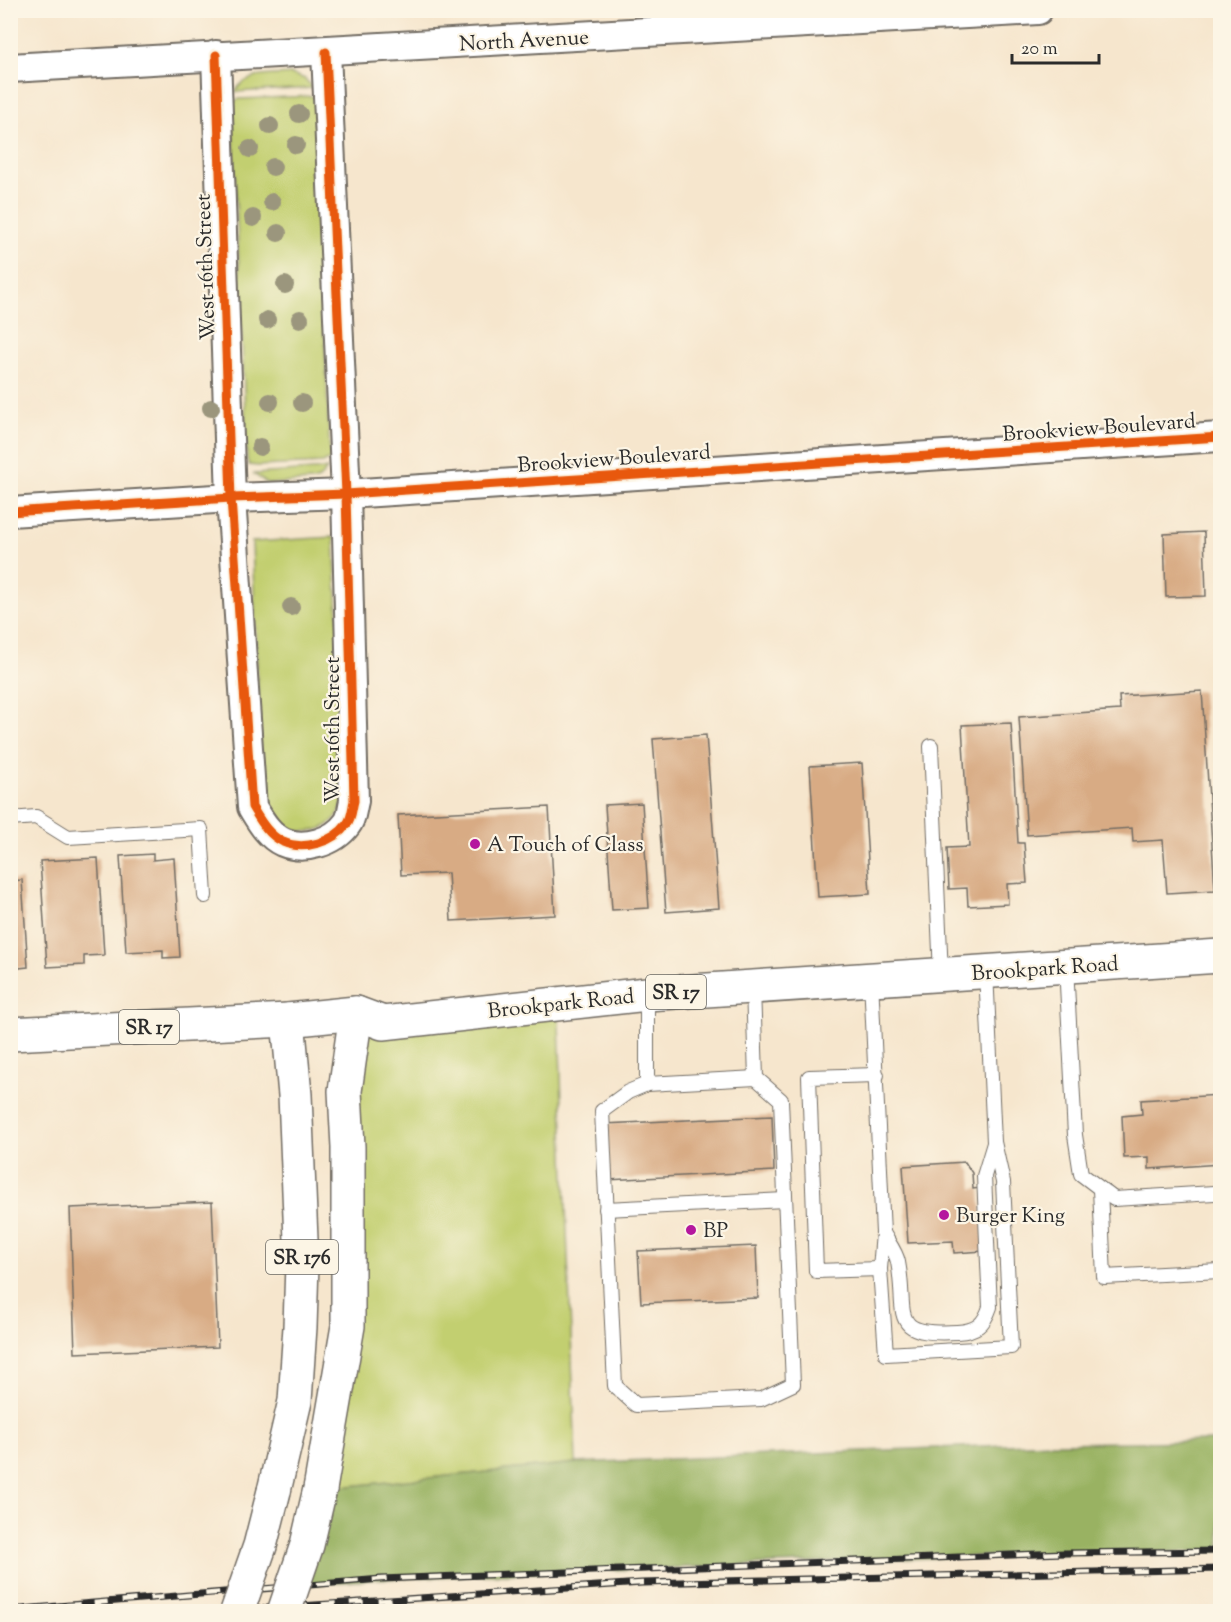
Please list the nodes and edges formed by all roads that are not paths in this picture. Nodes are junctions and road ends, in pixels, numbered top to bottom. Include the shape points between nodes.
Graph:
1 (1038, 10) edge
2 (326, 52) junction
3 (216, 55) junction
4 (10, 68) edge
5 (1221, 437) edge
6 (346, 494) junction
7 (231, 498) junction
8 (10, 512) edge
9 (931, 746) dead end
10 (10, 819) edge
11 (205, 896) dead end
12 (1221, 956) edge
13 (1065, 966) junction
14 (986, 971) junction
15 (941, 975) junction
16 (871, 979) junction
17 (753, 987) junction
18 (647, 994) junction
19 (356, 1013) junction
20 (288, 1020) junction
21 (10, 1034) edge
22 (877, 1075) junction
23 (756, 1078) junction
24 (647, 1084) junction
25 (994, 1142) junction
26 (1100, 1189) junction
27 (1214, 1193) dead end
28 (785, 1200) junction
29 (606, 1209) junction
30 (884, 1233) junction
31 (880, 1269) junction
32 (1221, 1271) edge
33 (237, 1611) edge
34 (284, 1611) edge

1 - 2 street, North Avenue
2 - 3 street, North Avenue
2 - 6 street, West 16th Street
3 - 4 street, North Avenue
3 - 7 street, West 16th Street
5 - 6 street, Brookview Boulevard
6 - 7 street, Brookview Boulevard
6 - 7 street, West 16th Street via 354,801 349,822 331,840 308,844 284,842 262,825 252,807
7 - 8 street, Brookview Boulevard
9 - 15 lane
10 - 11 lane via 36,817 68,837 201,829
12 - 13 main road, Brookpark Road / SR 17
13 - 14 main road, Brookpark Road / SR 17
13 - 26 lane via 1081,1174
14 - 15 main road, Brookpark Road / SR 17
14 - 25 lane
15 - 16 main road, Brookpark Road / SR 17
16 - 17 main road, Brookpark Road / SR 17
16 - 22 lane
17 - 18 main road, Brookpark Road / SR 17
17 - 23 lane
18 - 19 main road, Brookpark Road / SR 17 via 383,1023
18 - 24 lane
19 - 20 main road, Brookpark Road / SR 17
19 - 34 main road, SR 176, bridge via 345,1091 348,1326 320,1489 307,1545
20 - 21 main road, Brookpark Road / SR 17
20 - 33 main road, SR 176, bridge via 300,1208 301,1317 295,1401 260,1546
22 - 30 lane
22 - 31 lane via 809,1077 816,1271
23 - 24 lane
23 - 28 lane via 781,1100
24 - 29 lane via 602,1110
25 - 30 lane via 984,1176 990,1308 980,1327 969,1332 927,1334 906,1323 898,1259
25 - 31 lane via 1003,1182 1011,1347 886,1354
26 - 27 lane via 1114,1199
26 - 32 lane via 1104,1277
28 - 29 lane
28 - 29 lane via 793,1384 761,1399 636,1405 615,1386
30 - 31 lane

